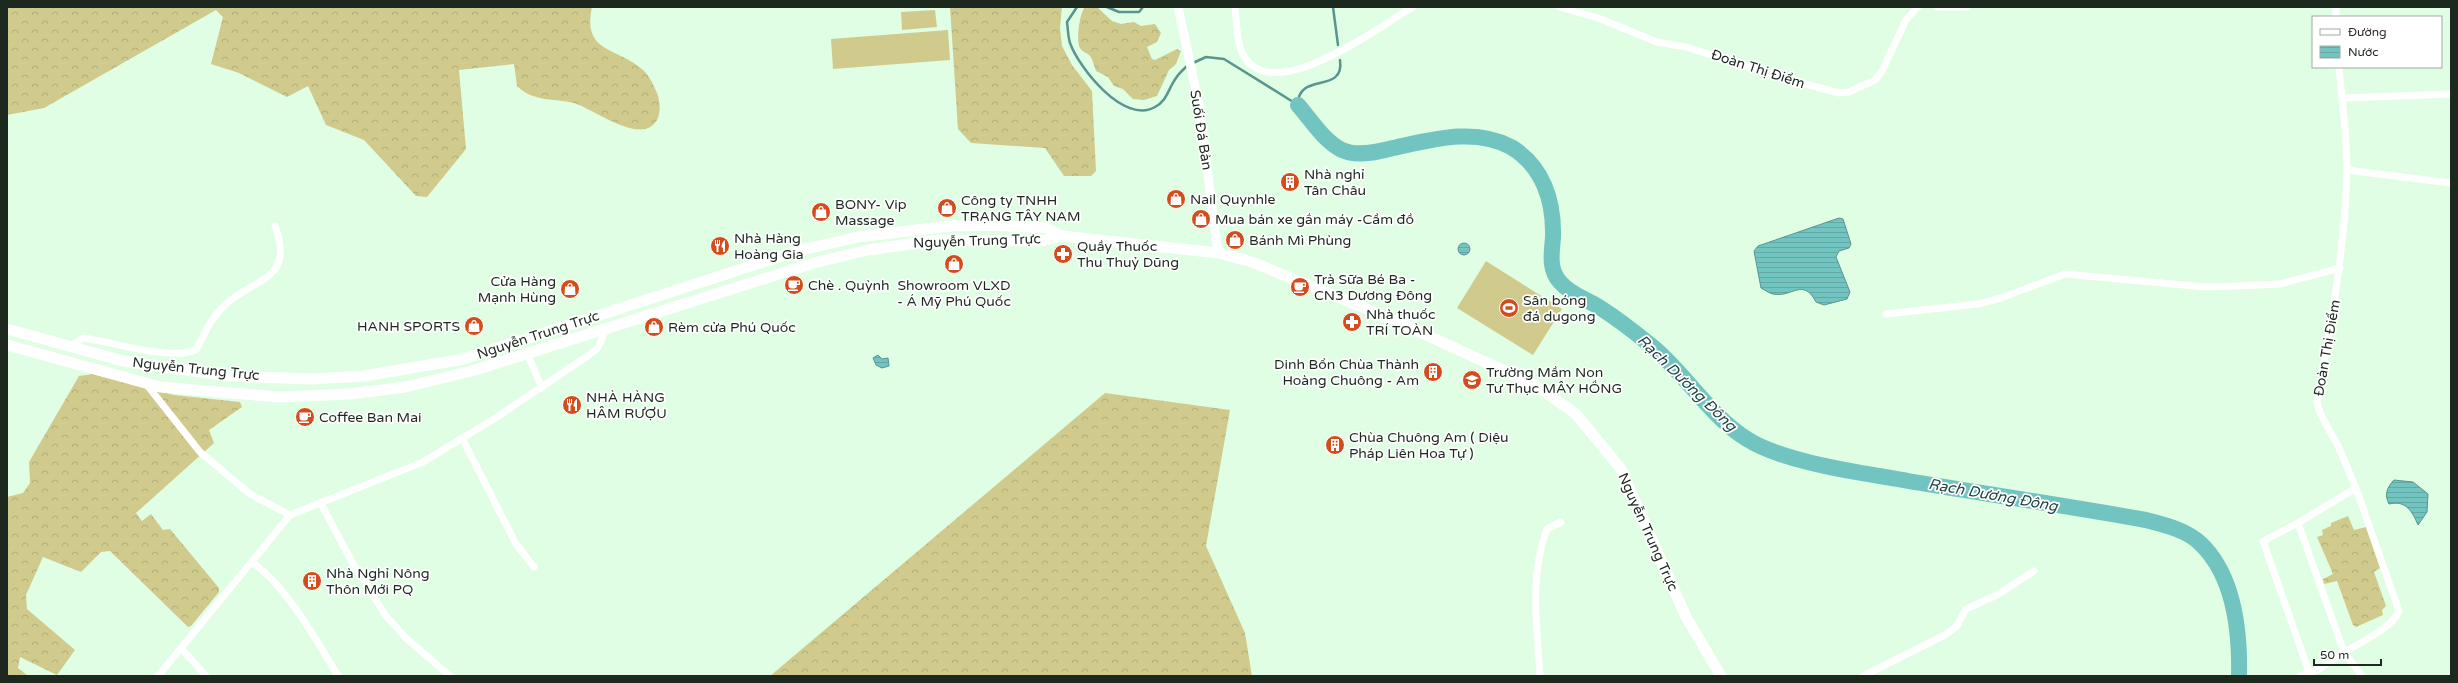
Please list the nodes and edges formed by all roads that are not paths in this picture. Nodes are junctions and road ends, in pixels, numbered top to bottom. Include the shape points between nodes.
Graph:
1 (1178, 7) edge
2 (1235, 7) edge
3 (1413, 7) edge
4 (1559, 7) edge
5 (1918, 7) edge
6 (1938, 7) edge
7 (1967, 7) edge
8 (2340, 68) edge
9 (2451, 94) edge
10 (2344, 98) junction
11 (2347, 170) junction
12 (2451, 183) edge
13 (275, 226) dead end
14 (1062, 236) junction
15 (1218, 254) junction
16 (2340, 268) junction
17 (1886, 314) dead end
18 (7, 329) edge
19 (606, 329) junction
20 (520, 341) junction
21 (7, 345) edge
22 (68, 347) junction
23 (527, 353) junction
24 (147, 385) junction
25 (542, 388) junction
26 (462, 438) junction
27 (2356, 488) junction
28 (320, 502) junction
29 (290, 516) junction
30 (1561, 522) dead end
31 (2298, 523) junction
32 (252, 563) junction
33 (534, 567) dead end
34 (2034, 571) dead end
35 (181, 648) junction
36 (2344, 652) junction
37 (2309, 672) junction
38 (158, 676) edge
39 (206, 676) edge
40 (338, 676) edge
41 (450, 676) edge
42 (1540, 676) edge
43 (1721, 676) edge
44 (1863, 676) edge
45 (2300, 676) edge
46 (2362, 676) edge

1 - 15 street, Suối Đá Bàn via 1199,105
2 - 3 street via 1244,57 1254,67 1266,71 1298,69 1356,43
4 - 5 street, Đoàn Thị Điểm via 1598,18 1657,42 1686,47 1839,93 1849,92 1875,80 1882,71 1906,20
6 - 7 street
8 - 10 street, Đoàn Thị Điểm
9 - 10 street
10 - 11 street, Đoàn Thị Điểm
11 - 12 street
11 - 16 street, Đoàn Thị Điểm
13 - 22 street via 280,253 273,274 227,303 211,319 196,350 169,355 83,338
14 - 15 main road, Nguyễn Trung Trực
14 - 19 main road, Nguyễn Trung Trực via 1042,240 939,240 868,250 814,263
14 - 20 main road, Nguyễn Trung Trực via 1046,228 989,225 858,237 797,251
15 - 43 main road, Nguyễn Trung Trực via 1277,270 1396,322 1535,385 1576,414 1621,469 1686,617
16 - 17 street via 2280,284 2205,287 2065,274 1978,304
16 - 27 street, Đoàn Thị Điểm via 2318,402 2320,414 2339,448
18 - 22 main road, Nguyễn Trung Trực
19 - 23 main road, Nguyễn Trung Trực
19 - 25 street via 598,348
20 - 22 main road, Nguyễn Trung Trực via 464,359 418,368 364,376 312,378 221,375 123,361
20 - 23 main road
21 - 24 main road, Nguyễn Trung Trực
23 - 24 main road, Nguyễn Trung Trực via 472,371 406,387 350,394 279,397
23 - 25 street
24 - 29 street via 200,452 250,494
25 - 26 street
26 - 28 street via 423,462
26 - 33 street via 516,544
27 - 31 street
27 - 36 street, Đoàn Thị Điểm via 2399,611 2397,617 2375,634
28 - 29 street
28 - 41 street via 386,616 406,638
29 - 32 street
30 - 42 street via 1547,529 1537,563 1535,599
31 - 36 street
31 - 37 street via 2264,539 2263,544
32 - 35 street
32 - 40 street via 267,575 298,613
34 - 44 street via 1997,595 1966,609 1957,626 1945,635
35 - 38 street
35 - 39 street
36 - 37 street via 2328,664
36 - 46 street
37 - 45 street

